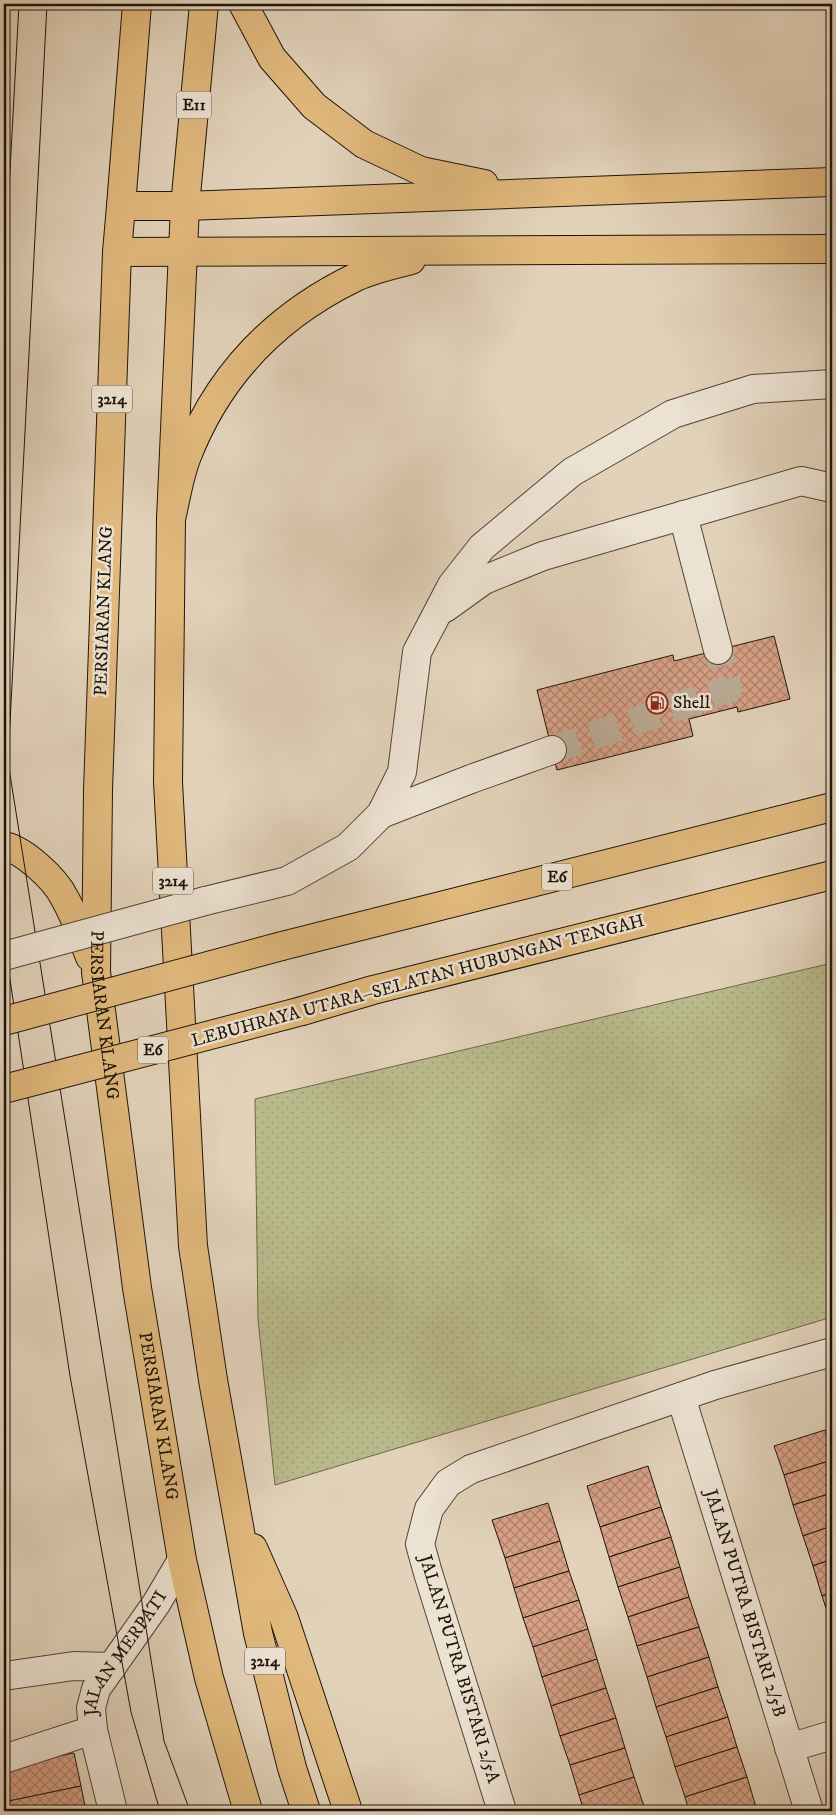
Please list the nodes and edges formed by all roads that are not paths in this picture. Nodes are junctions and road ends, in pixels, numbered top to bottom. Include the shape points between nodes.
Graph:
1 (137, 4) edge
2 (204, 4) edge
3 (243, 4) edge
4 (832, 182) edge
5 (526, 193) junction
6 (121, 206) junction
7 (185, 206) junction
8 (832, 249) edge
9 (117, 252) junction
10 (182, 252) junction
11 (482, 252) junction
12 (832, 384) edge
13 (832, 488) edge
14 (683, 515) junction
15 (171, 519) junction
16 (434, 617) junction
17 (718, 650) tunnel mouth
18 (552, 750) tunnel mouth
19 (832, 807) edge
20 (381, 814) junction
21 (4, 846) edge
22 (832, 875) edge
23 (4, 956) edge
24 (96, 972) junction
25 (4, 1021) edge
26 (4, 1089) edge
27 (832, 1352) edge
28 (681, 1397) junction
29 (235, 1508) junction
30 (182, 1560) junction
31 (112, 1667) junction
32 (4, 1676) edge
33 (93, 1730) junction
34 (832, 1735) edge
35 (789, 1748) junction
36 (4, 1759) edge
37 (113, 1811) edge
38 (248, 1811) edge
39 (306, 1811) edge
40 (348, 1811) edge
41 (502, 1811) edge
42 (809, 1811) edge

1 - 6 main road, PERSIARAN KLANG
2 - 7 main road, E11
3 - 5 main road via 272,58 314,106 364,144 421,171
4 - 5 main road
5 - 7 main road
6 - 7 main road
6 - 9 main road, PERSIARAN KLANG / 3214
7 - 10 main road, 3214
8 - 11 main road
9 - 10 main road
9 - 24 main road, PERSIARAN KLANG / 3214 via 98,790
10 - 11 main road
10 - 15 main road, 3214
11 - 15 main road via 418,258 358,277 302,308 254,349 214,399 186,457
12 - 16 street via 753,389 673,414 572,472 482,547 452,584
13 - 14 street via 801,481
14 - 16 street via 543,556 484,580
14 - 17 street
15 - 29 main road, 3214 via 168,782 193,1246
16 - 20 street via 417,652 402,772
18 - 20 street
19 - 25 main road, E6, bridge via 282,946
20 - 23 street, bridge via 348,847 287,881
21 - 24 main road via 33,860 63,894
22 - 26 main road, LEBUHRAYA UTARA–SELATAN HUBUNGAN TENGAH / E6, bridge via 373,990
24 - 30 main road, PERSIARAN KLANG / 3214 via 137,1288
27 - 28 street, JALAN PUTRA BISTARI 2/5A
28 - 35 street, JALAN PUTRA BISTARI 2/5B
28 - 41 street, JALAN PUTRA BISTARI 2/5A via 471,1469 448,1483 429,1509 420,1544
29 - 39 main road, 3214 via 258,1633
29 - 40 main road via 284,1618
30 - 31 street, JALAN MERPATI
30 - 38 main road, PERSIARAN KLANG / 3214 via 209,1678
31 - 32 street via 74,1666
31 - 33 street, JALAN MERPATI via 96,1689 91,1708
33 - 36 street
33 - 37 street, JALAN MERPATI
34 - 35 street
35 - 42 street, JALAN PUTRA BISTARI 2/5B

